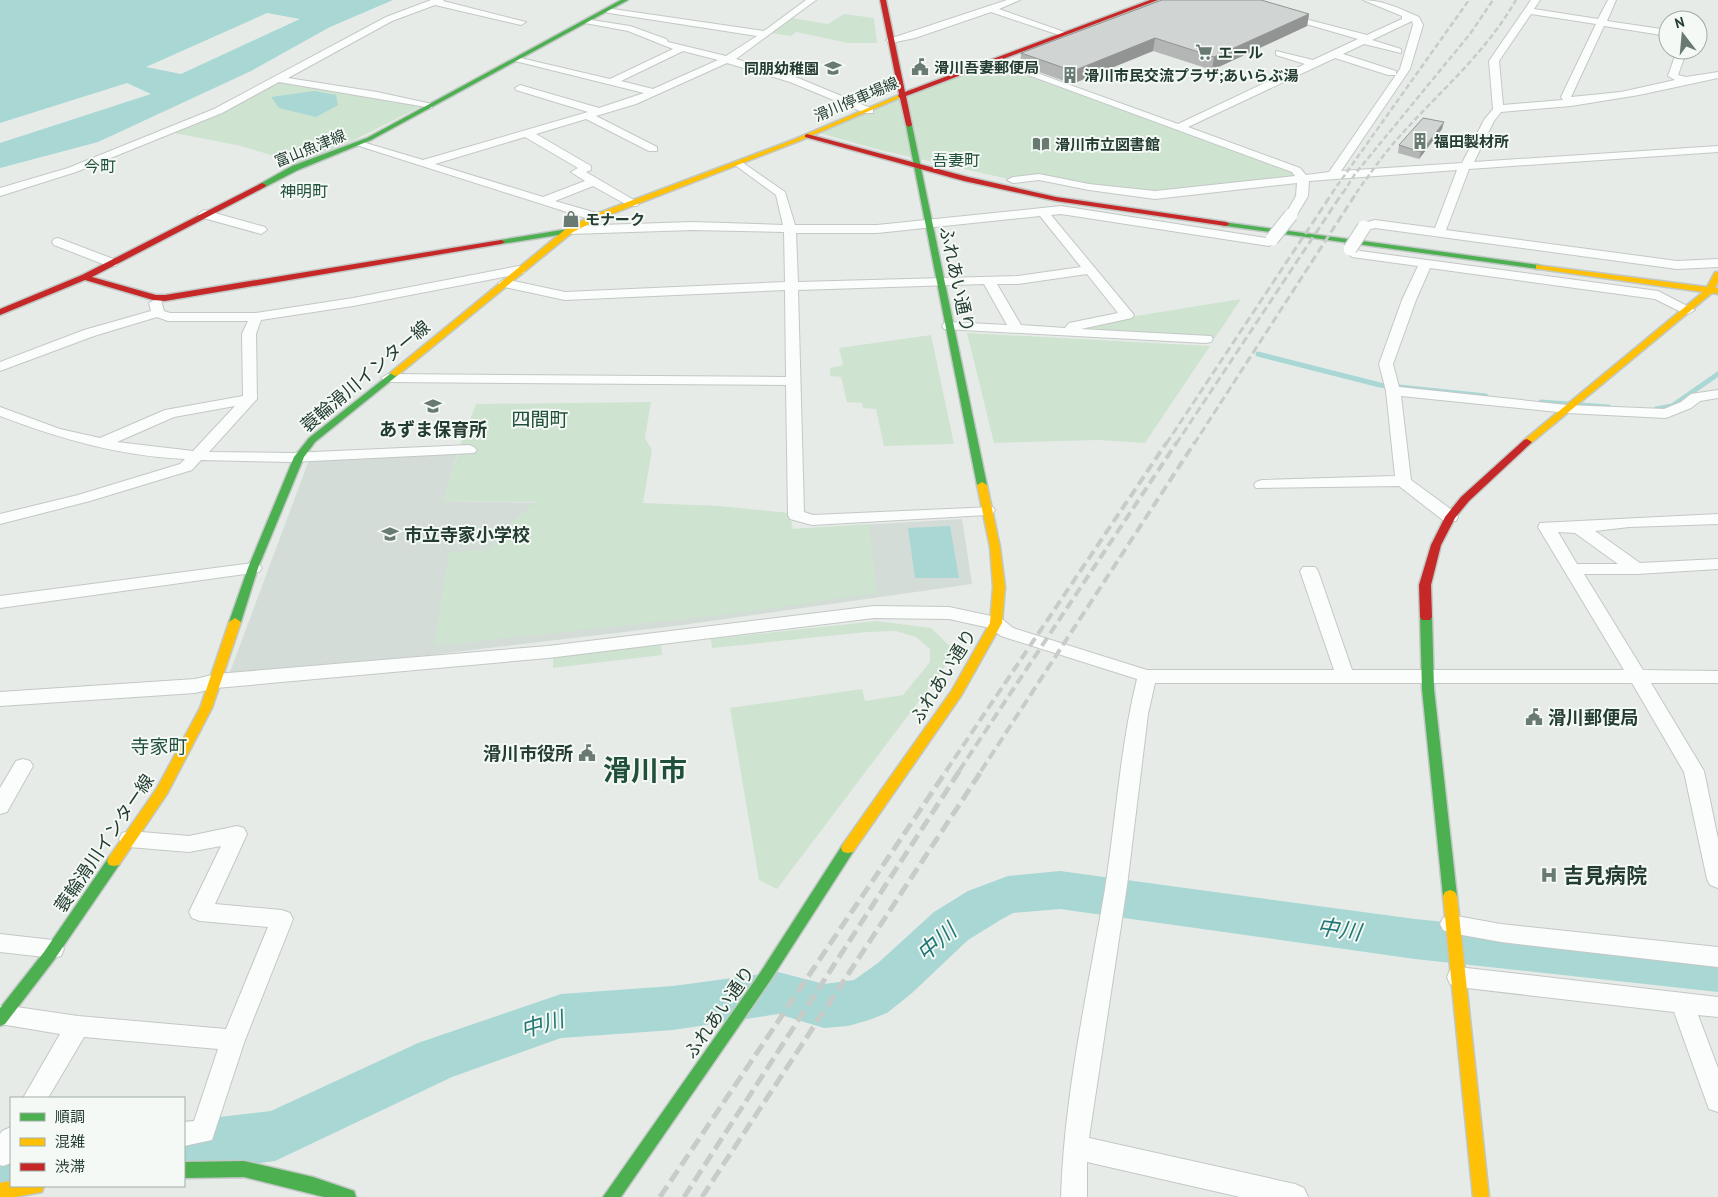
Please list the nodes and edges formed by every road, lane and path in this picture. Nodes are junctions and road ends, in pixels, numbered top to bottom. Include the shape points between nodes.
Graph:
1 (625, 0) edge
2 (812, 0) edge
3 (883, 0) edge
4 (1016, 0) edge
5 (1154, 0) edge
6 (1367, 0) edge
7 (1536, 0) edge
8 (1612, 0) edge
9 (437, 1) edge
10 (1383, 2) edge
11 (993, 4) edge
12 (609, 10) junction
13 (1272, 11) edge
14 (1528, 11) junction
15 (1407, 15) junction
16 (521, 22) dead end
17 (588, 22) junction
18 (1599, 22) junction
19 (696, 23) junction
20 (1658, 31) edge
21 (765, 34) junction
22 (1065, 34) junction
23 (672, 37) junction
24 (1364, 39) junction
25 (891, 40) junction
26 (682, 48) junction
27 (1398, 51) dead end
28 (1279, 53) dead end
29 (1333, 54) junction
30 (516, 60) junction
31 (1679, 60) edge
32 (726, 61) junction
33 (995, 61) junction
34 (1314, 64) junction
35 (1392, 73) dead end
36 (1718, 75) edge
37 (278, 78) junction
38 (1683, 80) junction
39 (612, 82) junction
40 (520, 88) dead end
41 (654, 92) junction
42 (903, 95) junction
43 (1571, 103) junction
44 (428, 106) junction
45 (1498, 109) junction
46 (869, 110) junction
47 (601, 112) junction
48 (588, 116) junction
49 (1179, 127) junction
50 (528, 134) junction
51 (812, 134) junction
52 (359, 144) junction
53 (652, 149) dead end
54 (1718, 149) edge
55 (918, 162) junction
56 (739, 163) junction
57 (426, 164) junction
58 (1464, 168) junction
59 (1333, 175) junction
60 (1303, 178) junction
61 (1013, 180) junction
62 (590, 183) dead end
63 (0, 192) edge
64 (546, 200) junction
65 (633, 203) junction
66 (1043, 212) junction
67 (204, 214) junction
68 (596, 217) junction
69 (928, 224) junction
70 (790, 229) junction
71 (261, 230) dead end
72 (570, 230) junction
73 (1439, 233) junction
74 (58, 242) dead end
75 (112, 263) junction
76 (1426, 263) junction
77 (1718, 263) edge
78 (522, 269) junction
79 (1090, 270) junction
80 (85, 277) junction
81 (988, 280) junction
82 (940, 282) junction
83 (505, 283) junction
84 (1716, 284) edge
85 (791, 286) junction
86 (156, 298) junction
87 (1688, 310) junction
88 (0, 312) edge
89 (158, 313) junction
90 (256, 317) junction
91 (949, 326) junction
92 (1016, 329) junction
93 (1069, 332) junction
94 (1206, 339) dead end
95 (0, 367) edge
96 (388, 378) junction
97 (793, 380) junction
98 (1393, 391) junction
99 (1718, 394) edge
100 (250, 399) junction
101 (1567, 409) junction
102 (0, 411) edge
103 (102, 443) junction
104 (469, 450) dead end
105 (200, 455) junction
106 (299, 457) junction
107 (1403, 480) junction
108 (1262, 485) dead end
109 (987, 510) junction
110 (1450, 517) junction
111 (0, 519) edge
112 (1718, 519) edge
113 (1579, 528) junction
114 (1718, 564) edge
115 (253, 568) junction
116 (1572, 569) junction
117 (1637, 569) junction
118 (1309, 571) dead end
119 (0, 602) edge
120 (996, 623) junction
121 (1427, 675) junction
122 (1147, 676) junction
123 (1345, 676) junction
124 (1718, 677) edge
125 (1638, 678) junction
126 (216, 681) junction
127 (0, 699) edge
128 (24, 766) dead end
129 (0, 806) edge
130 (130, 839) junction
131 (1718, 879) edge
132 (1451, 927) junction
133 (0, 943) edge
134 (54, 949) junction
135 (1718, 957) edge
136 (1458, 977) junction
137 (1682, 1003) junction
138 (1718, 1007) edge
139 (1, 1017) edge
140 (78, 1026) junction
141 (233, 1040) junction
142 (36, 1097) edge
143 (1718, 1101) edge
144 (185, 1134) edge
145 (1074, 1147) junction
146 (185, 1170) edge
147 (29, 1187) edge
148 (0, 1191) edge
149 (348, 1197) edge
150 (611, 1197) edge
151 (1074, 1197) edge
152 (1295, 1197) edge
153 (1481, 1197) edge

1 - 12 street, 富山魚津線
2 - 21 street
3 - 25 street, ふれあい通り
4 - 11 street
5 - 22 street, 滑川停車場線
6 - 10 street
7 - 14 street
8 - 18 street
9 - 16 street
9 - 37 street via 388,19
10 - 15 street
11 - 22 street
11 - 25 street via 912,36
12 - 17 street, 富山魚津線
12 - 19 street
13 - 24 street
14 - 18 street
14 - 45 street via 1494,61
15 - 24 street via 1407,20
15 - 59 street via 1416,19 1418,24 1405,69
17 - 23 street
17 - 30 street, 富山魚津線
18 - 20 street
18 - 43 street via 1566,97
19 - 21 street
19 - 23 street
21 - 32 street
22 - 33 street, 滑川停車場線
23 - 26 street
24 - 27 street
24 - 29 street
25 - 42 street, ふれあい通り
26 - 32 street
26 - 39 street
28 - 34 street
29 - 34 street
29 - 35 street
30 - 39 street
30 - 44 street, 富山魚津線
31 - 38 street via 1673,76
32 - 41 street
32 - 46 street via 794,80
33 - 42 street, 滑川停車場線
33 - 49 street
34 - 49 street
36 - 38 street
37 - 44 street
37 - 63 street via 201,118 72,170
38 - 43 street via 1642,92
39 - 41 street
40 - 47 street
41 - 47 street
42 - 46 street, 滑川停車場線
42 - 55 street, ふれあい通り
43 - 45 street
44 - 52 street, 富山魚津線
45 - 58 street
46 - 51 street, 滑川停車場線
47 - 48 street
48 - 50 street
48 - 53 street
49 - 60 street via 1282,164 1296,170
50 - 57 street
50 - 65 street via 587,168 577,172
51 - 55 street
51 - 56 street, 滑川停車場線
52 - 57 street
52 - 67 street, 富山魚津線 via 295,168
54 - 58 street
55 - 61 street
55 - 69 street, ふれあい通り
55 - 84 street via 1056,199 1156,215
56 - 65 street, 滑川停車場線
56 - 70 street via 781,194
57 - 64 street
58 - 59 street
58 - 73 street
59 - 60 street
60 - 61 street via 1155,195 1039,177
60 - 66 street, bridge via 1302,196 1269,242 1061,210
61 - 84 street via 1161,207
62 - 64 street
64 - 68 street
65 - 68 street, 滑川停車場線
66 - 69 street
66 - 79 street
67 - 71 street
67 - 75 street, 富山魚津線
68 - 72 street, 滑川停車場線
69 - 70 street via 877,229
69 - 82 street, ふれあい通り
70 - 72 street via 693,226
70 - 85 street
72 - 78 street, 蓑輪滑川インター線
72 - 86 street
73 - 76 street, bridge via 1376,224 1364,227 1350,249 1356,254
73 - 77 street via 1677,265
74 - 75 street
75 - 80 street, 富山魚津線
76 - 87 street via 1658,295
76 - 98 street via 1386,364
78 - 83 street, 蓑輪滑川インター線
78 - 90 street
79 - 81 street via 1018,280
79 - 93 street via 1127,315 1074,326
80 - 86 street
80 - 88 street, 富山魚津線
81 - 82 street
81 - 92 street
82 - 85 street
82 - 91 street, ふれあい通り
83 - 85 street via 565,296
83 - 96 street, 蓑輪滑川インター線
84 - 87 street
85 - 97 street
86 - 89 street
87 - 101 street
89 - 90 street via 168,317
89 - 95 street via 89,333
90 - 100 street via 250,334
91 - 92 street
91 - 109 street, ふれあい通り
92 - 93 street
93 - 94 street
96 - 97 street
96 - 106 street, 蓑輪滑川インター線 via 312,440
97 - 109 street via 796,515 812,520
98 - 101 street
98 - 107 street
99 - 101 street via 1696,397 1666,414
100 - 103 street via 170,413
100 - 105 street
101 - 110 street via 1492,473
102 - 103 street via 38,428
103 - 105 street via 147,452
104 - 106 street
105 - 106 street
105 - 111 street via 186,467
106 - 115 street, 蓑輪滑川インター線
107 - 108 street
107 - 110 street
109 - 120 street, ふれあい通り via 1000,587
110 - 121 street via 1436,545 1425,584
112 - 113 street via 1629,522
113 - 116 street via 1546,527
113 - 117 street
114 - 117 street
115 - 119 street
115 - 126 street, 蓑輪滑川インター線
116 - 117 street
116 - 125 street
118 - 123 street
120 - 122 street via 1007,632
120 - 126 street via 949,613 874,612 548,652
120 - 150 street, ふれあい通り via 957,693 828,876 765,977
121 - 123 street
121 - 125 street
121 - 132 street
122 - 123 street
122 - 145 street via 1138,714 1116,886
124 - 125 street
125 - 131 street via 1694,771
126 - 127 street via 196,686
126 - 130 street, 蓑輪滑川インター線 via 206,708 162,791
128 - 129 street
130 - 134 street, 蓑輪滑川インター線
130 - 141 street via 189,844 237,834 200,912 282,919
132 - 135 street
132 - 136 street
133 - 134 street
134 - 139 street, 蓑輪滑川インター線
136 - 137 street
136 - 153 street
137 - 138 street
137 - 143 street
139 - 140 street
140 - 141 street
140 - 142 street
141 - 144 street via 203,1132
145 - 151 street
145 - 152 street
146 - 149 street via 244,1169
147 - 148 street

